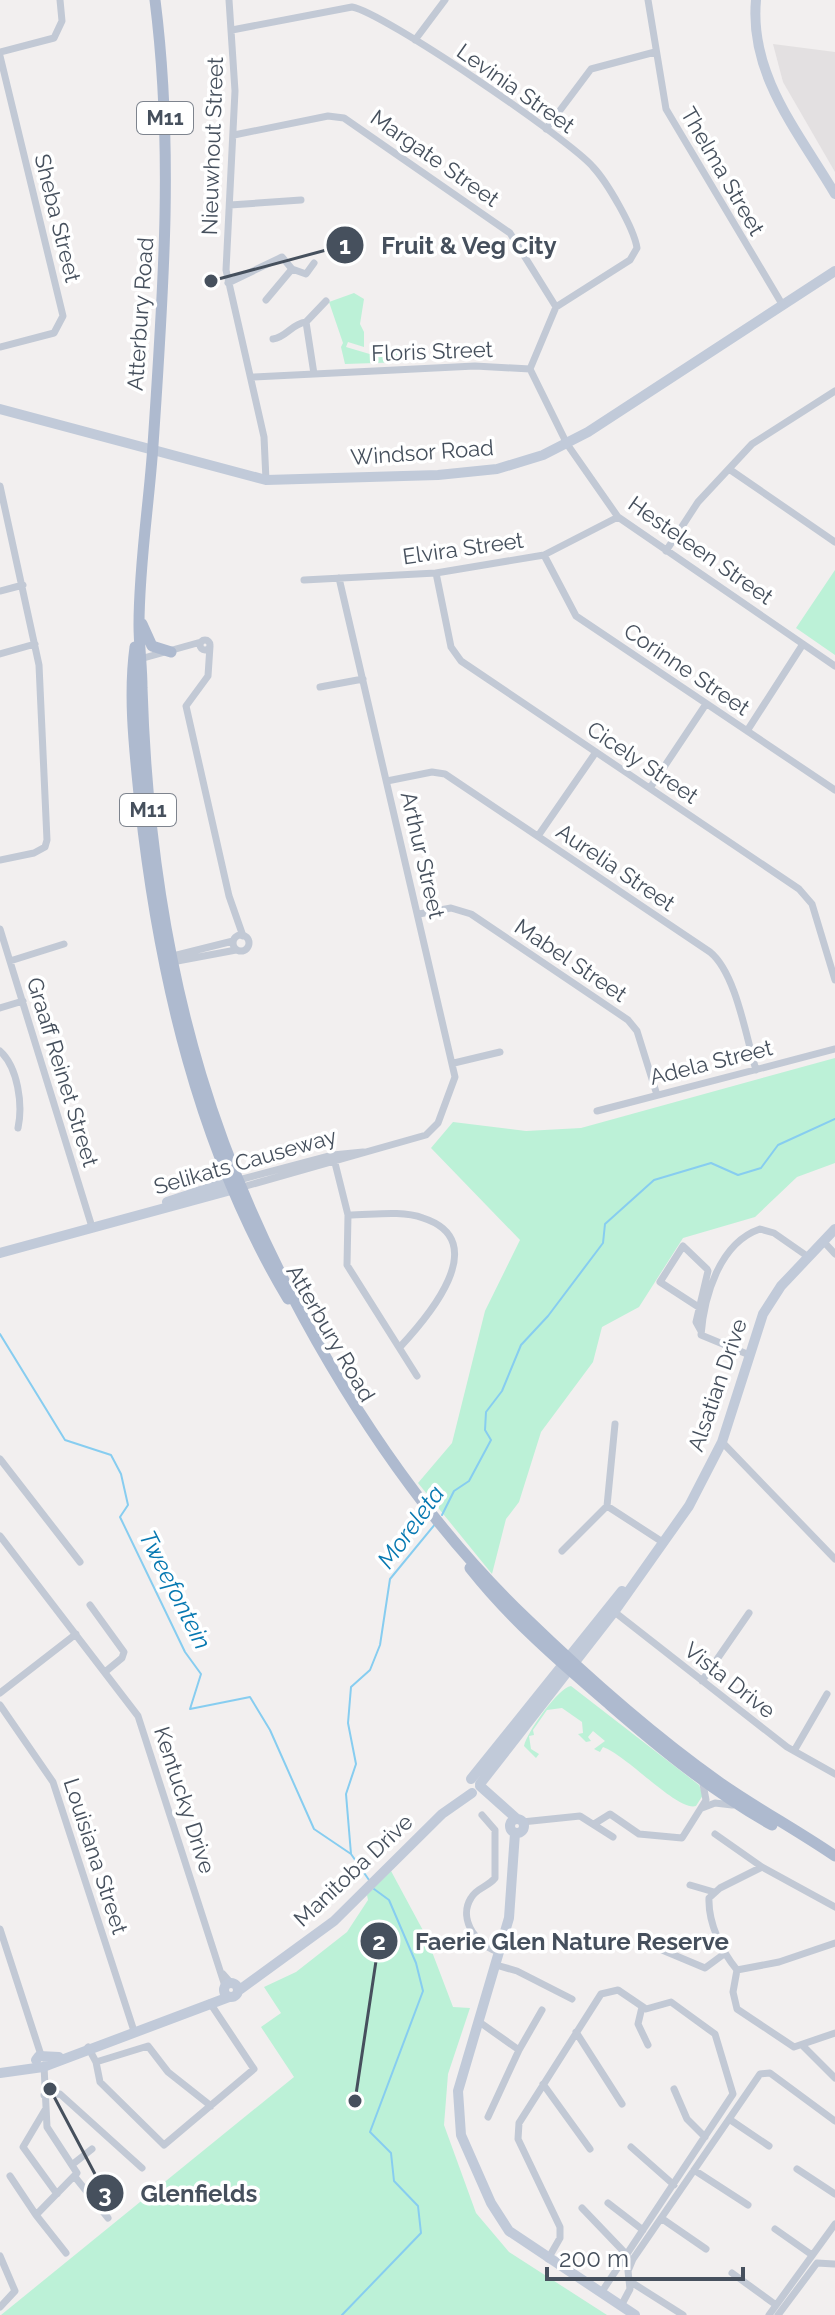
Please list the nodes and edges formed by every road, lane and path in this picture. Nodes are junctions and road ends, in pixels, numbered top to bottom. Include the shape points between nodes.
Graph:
1 (60, 0) edge
2 (155, 0) edge
3 (229, 0) edge
4 (445, 0) edge
5 (648, 0) edge
6 (756, 0) edge
7 (232, 30) junction
8 (415, 40) junction
9 (655, 52) junction
10 (0, 54) edge
11 (546, 129) junction
12 (234, 135) junction
13 (835, 194) edge
14 (301, 200) dead end
15 (230, 205) junction
16 (314, 263) dead end
17 (292, 269) junction
18 (835, 271) edge
19 (228, 283) junction
20 (266, 300) dead end
21 (326, 301) dead end
22 (782, 304) junction
23 (556, 307) junction
24 (306, 322) junction
25 (273, 339) dead end
26 (0, 347) edge
27 (530, 369) junction
28 (314, 374) junction
29 (252, 377) junction
30 (834, 392) edge
31 (0, 409) edge
32 (567, 444) junction
33 (152, 449) junction
34 (729, 469) junction
35 (266, 480) junction
36 (0, 486) edge
37 (618, 517) junction
38 (835, 542) edge
39 (666, 551) junction
40 (544, 555) junction
41 (436, 573) junction
42 (339, 578) junction
43 (304, 580) dead end
44 (23, 585) junction
45 (0, 591) edge
46 (139, 612) junction
47 (35, 644) junction
48 (803, 644) junction
49 (171, 652) junction
50 (0, 654) edge
51 (137, 659) junction
52 (835, 666) edge
53 (363, 679) junction
54 (320, 687) dead end
55 (706, 704) junction
56 (747, 731) junction
57 (596, 752) junction
58 (387, 781) junction
59 (650, 788) junction
60 (835, 790) edge
61 (538, 836) junction
62 (0, 860) edge
63 (419, 914) junction
64 (237, 925) junction
65 (0, 929) edge
66 (243, 936) junction
67 (235, 943) junction
68 (64, 944) dead end
69 (168, 960) junction
70 (10, 961) junction
71 (835, 980) edge
72 (23, 1001) junction
73 (0, 1008) edge
74 (835, 1049) edge
75 (0, 1051) edge
76 (500, 1052) dead end
77 (454, 1063) junction
78 (756, 1070) junction
79 (657, 1095) junction
80 (597, 1111) dead end
81 (18, 1128) dead end
82 (426, 1135) joint
83 (334, 1159) junction
84 (235, 1185) junction
85 (348, 1215) junction
86 (92, 1227) junction
87 (835, 1229) edge
88 (821, 1239) junction
89 (0, 1253) edge
90 (835, 1254) edge
91 (807, 1256) junction
92 (700, 1308) junction
93 (702, 1334) junction
94 (400, 1347) junction
95 (747, 1354) junction
96 (417, 1376) dead end
97 (615, 1424) dead end
98 (722, 1442) junction
99 (0, 1459) edge
100 (607, 1506) junction
101 (0, 1536) edge
102 (664, 1543) junction
103 (562, 1551) dead end
104 (835, 1559) edge
105 (80, 1562) dead end
106 (90, 1605) dead end
107 (611, 1609) junction
108 (749, 1613) dead end
109 (76, 1634) junction
110 (569, 1664) junction
111 (105, 1672) junction
112 (702, 1681) junction
113 (0, 1693) edge
114 (827, 1694) dead end
115 (0, 1705) edge
116 (794, 1751) junction
117 (835, 1774) edge
118 (697, 1776) junction
119 (474, 1786) junction
120 (702, 1808) junction
121 (746, 1810) junction
122 (482, 1815) dead end
123 (594, 1824) junction
124 (518, 1826) junction
125 (715, 1834) dead end
126 (613, 1837) dead end
127 (835, 1859) edge
128 (762, 1867) junction
129 (690, 1885) dead end
130 (714, 1892) junction
131 (835, 1907) edge
132 (0, 1929) edge
133 (643, 1942) dead end
134 (835, 1943) edge
135 (500, 1952) junction
136 (724, 1954) junction
137 (496, 1965) junction
138 (737, 1970) junction
139 (230, 1988) junction
140 (572, 1999) dead end
141 (210, 2003) junction
142 (642, 2007) junction
143 (542, 2010) dead end
144 (478, 2021) junction
145 (134, 2031) junction
146 (576, 2032) junction
147 (835, 2033) edge
148 (648, 2045) dead end
149 (803, 2046) junction
150 (88, 2047) junction
151 (519, 2050) junction
152 (42, 2062) junction
153 (96, 2062) junction
154 (0, 2073) edge
155 (835, 2078) edge
156 (543, 2084) junction
157 (674, 2089) dead end
158 (44, 2095) junction
159 (622, 2104) dead end
160 (211, 2106) junction
161 (45, 2109) junction
162 (488, 2117) dead end
163 (729, 2119) junction
164 (835, 2121) edge
165 (705, 2137) junction
166 (769, 2146) dead end
167 (631, 2147) dead end
168 (92, 2149) dead end
169 (590, 2149) dead end
170 (73, 2164) junction
171 (142, 2168) dead end
172 (797, 2169) dead end
173 (694, 2170) junction
174 (10, 2176) dead end
175 (75, 2177) junction
176 (674, 2185) junction
177 (57, 2194) junction
178 (835, 2194) edge
179 (608, 2203) dead end
180 (748, 2205) dead end
181 (582, 2208) dead end
182 (36, 2215) junction
183 (108, 2218) dead end
184 (661, 2218) junction
185 (835, 2224) edge
186 (775, 2229) dead end
187 (643, 2230) junction
188 (706, 2249) dead end
189 (66, 2253) dead end
190 (627, 2255) junction
191 (812, 2255) junction
192 (0, 2256) edge
193 (548, 2259) junction
194 (834, 2264) edge
195 (732, 2273) dead end
196 (631, 2282) junction
197 (601, 2293) junction
198 (776, 2305) junction
199 (621, 2306) junction
200 (0, 2307) edge
201 (635, 2315) edge
202 (683, 2315) edge
203 (769, 2315) edge
204 (778, 2315) edge

1 - 10 street via 62,21 54,38
2 - 33 main road, Atterbury Road / M11 via 164,81 167,201
3 - 7 street, Nieuwhout Street
4 - 8 street
5 - 9 street, Thelma Street
6 - 13 street via 754,29 763,70
7 - 8 street, Levinia Street via 352,7 373,13
7 - 12 street, Nieuwhout Street
8 - 11 street, Levinia Street
9 - 11 street via 591,69
9 - 22 street, Thelma Street via 666,109
10 - 26 street, Sheba Street via 63,320 54,333
11 - 23 street, Levinia Street via 595,169 637,243 630,260
12 - 15 street, Nieuwhout Street
12 - 23 street, Margate Street via 328,116 344,118 510,233
14 - 15 street
15 - 19 street, Nieuwhout Street
16 - 17 street via 306,274
17 - 19 street via 282,257
17 - 20 street
18 - 22 street, Windsor Road
19 - 29 street, Nieuwhout Street
21 - 24 street
22 - 32 street, Windsor Road
23 - 27 street
24 - 25 street via 293,324
24 - 28 street
27 - 28 street, Floris Street via 475,366
27 - 32 street
28 - 29 street, Floris Street
29 - 35 street, Nieuwhout Street
30 - 34 street via 759,439
31 - 33 street, Windsor Road
32 - 35 street, Windsor Road via 477,472
32 - 37 street, Hesteleen Street
33 - 35 street, Windsor Road
33 - 46 main road, Atterbury Road / M11
34 - 38 street
34 - 39 street via 698,502
36 - 44 street
37 - 39 street, Hesteleen Street
37 - 40 street, Elvira Street
39 - 48 street, Hesteleen Street
40 - 41 street, Elvira Street
40 - 55 street, Corinne Street via 576,616
41 - 42 street, Elvira Street
41 - 57 street, Cicely Street via 455,655
42 - 43 street, Elvira Street
42 - 53 street, Arthur Street
44 - 45 street
44 - 47 street
46 - 49 main road via 150,644
46 - 51 main road, Atterbury Road / M11
47 - 50 street
47 - 62 street via 47,840 34,853
48 - 52 street, Hesteleen Street
48 - 56 street
49 - 51 street
49 - 64 street via 204,646 210,662 208,676 186,706
51 - 69 main road, Atterbury Road / M11 via 148,807
53 - 54 street
53 - 58 street, Arthur Street
55 - 56 street, Corinne Street
55 - 59 street
56 - 60 street, Corinne Street
57 - 59 street, Cicely Street
57 - 61 street
58 - 61 street, Aurelia Street via 445,774
58 - 63 street, Arthur Street
59 - 71 street, Cicely Street via 808,897
61 - 78 street, Aurelia Street via 720,960
63 - 77 street, Arthur Street
63 - 79 street, Mabel Street via 451,908 471,914 628,1020 637,1031
64 - 66 street
64 - 67 street
65 - 70 street, Graaff Reinet Street
66 - 67 street
66 - 67 street via 248,945 243,951
67 - 69 street
68 - 70 street
69 - 84 main road, Atterbury Road / M11
70 - 72 street, Graaff Reinet Street
72 - 73 street
72 - 86 street, Graaff Reinet Street
74 - 78 street, Adela Street
75 - 81 street via 10,1062
76 - 77 street
77 - 82 street, Arthur Street via 443,1112
78 - 79 street, Adela Street
79 - 80 street, Adela Street
82 - 83 street, Selikats Causeway
83 - 84 street, Selikats Causeway
83 - 85 street
84 - 86 street, Selikats Causeway
84 - 110 main road, Atterbury Road / M11 via 268,1265 370,1438 451,1540
85 - 94 street via 347,1265
85 - 94 street via 418,1216 439,1225 453,1243 454,1261 439,1301
86 - 89 street, Selikats Causeway
87 - 88 street, Alsatian Drive
88 - 90 street
88 - 91 street, Alsatian Drive
91 - 93 street via 769,1231 752,1232 715,1271
91 - 95 street, Alsatian Drive via 772,1299
92 - 92 street via 660,1282 683,1246 707,1269
92 - 93 street via 696,1322
93 - 95 street
94 - 96 street
95 - 98 street, Alsatian Drive
97 - 100 street
98 - 102 street, Alsatian Drive
98 - 104 street
99 - 105 street
100 - 102 street
100 - 103 street
101 - 109 street, Kentucky Drive
102 - 107 street, Alsatian Drive
106 - 111 street via 124,1652
107 - 110 street, Alsatian Drive
107 - 112 street, Vista Drive
108 - 112 street
109 - 111 street, Kentucky Drive
109 - 113 street
110 - 118 main road, Atterbury Road / M11
110 - 119 street, Manitoba Drive
110 - 127 main road, Atterbury Road / M11 via 700,1768
111 - 139 street, Kentucky Drive via 144,1728
112 - 116 street, Vista Drive
114 - 116 street
115 - 145 street, Louisiana Street via 53,1782
116 - 117 street, Vista Drive
118 - 120 street via 707,1793
118 - 121 main road, Atterbury Road / M11
119 - 124 street
119 - 139 street, Manitoba Drive via 311,1939 251,1980
120 - 121 street via 721,1803
120 - 123 street via 678,1839 639,1834 610,1814
121 - 127 main road, Atterbury Road / M11
122 - 135 street via 495,1830 495,1878 473,1894 468,1911 479,1943
123 - 124 street via 575,1815
123 - 126 street
124 - 135 street via 509,1918
125 - 128 street
128 - 130 street
128 - 131 street
129 - 130 street
130 - 136 street via 709,1909
132 - 152 street
133 - 136 street via 705,1968
134 - 138 street
135 - 137 street
136 - 138 street
137 - 140 street
137 - 144 street
138 - 149 street via 737,2009 789,2045
139 - 141 street, Manitoba Drive
141 - 145 street, Manitoba Drive
141 - 160 street via 254,2069
142 - 146 street via 620,1991 608,1990
142 - 148 street via 638,2024
142 - 165 street via 671,2002 715,2034 733,2092
143 - 151 street
144 - 151 street
144 - 193 street via 458,2091 462,2140 504,2226
145 - 150 street, Manitoba Drive
146 - 156 street
146 - 159 street
147 - 149 street
149 - 155 street
150 - 152 street, Manitoba Drive
150 - 153 street
151 - 162 street
152 - 154 street, Manitoba Drive
152 - 158 street
153 - 160 street via 148,2046 172,2075
153 - 160 street via 100,2082 162,2145
156 - 169 street
156 - 193 street via 516,2131 560,2227
157 - 165 street via 687,2119
158 - 161 street
158 - 171 street via 60,2094
161 - 170 street via 47,2127
161 - 177 street via 23,2147
163 - 164 street via 758,2076 767,2073
163 - 166 street
163 - 173 street
165 - 176 street
167 - 176 street
168 - 170 street
170 - 175 street
172 - 178 street
173 - 180 street
173 - 184 street
174 - 182 street
175 - 177 street
175 - 183 street
176 - 187 street
177 - 182 street
179 - 187 street
181 - 190 street
182 - 189 street
184 - 188 street
184 - 196 street via 629,2266
185 - 191 street
186 - 191 street
187 - 190 street
190 - 197 street
191 - 198 street
192 - 200 street via 15,2291
193 - 197 street
194 - 204 street via 817,2263
195 - 198 street
196 - 199 street
196 - 202 street
197 - 199 street
198 - 203 street
199 - 201 street

